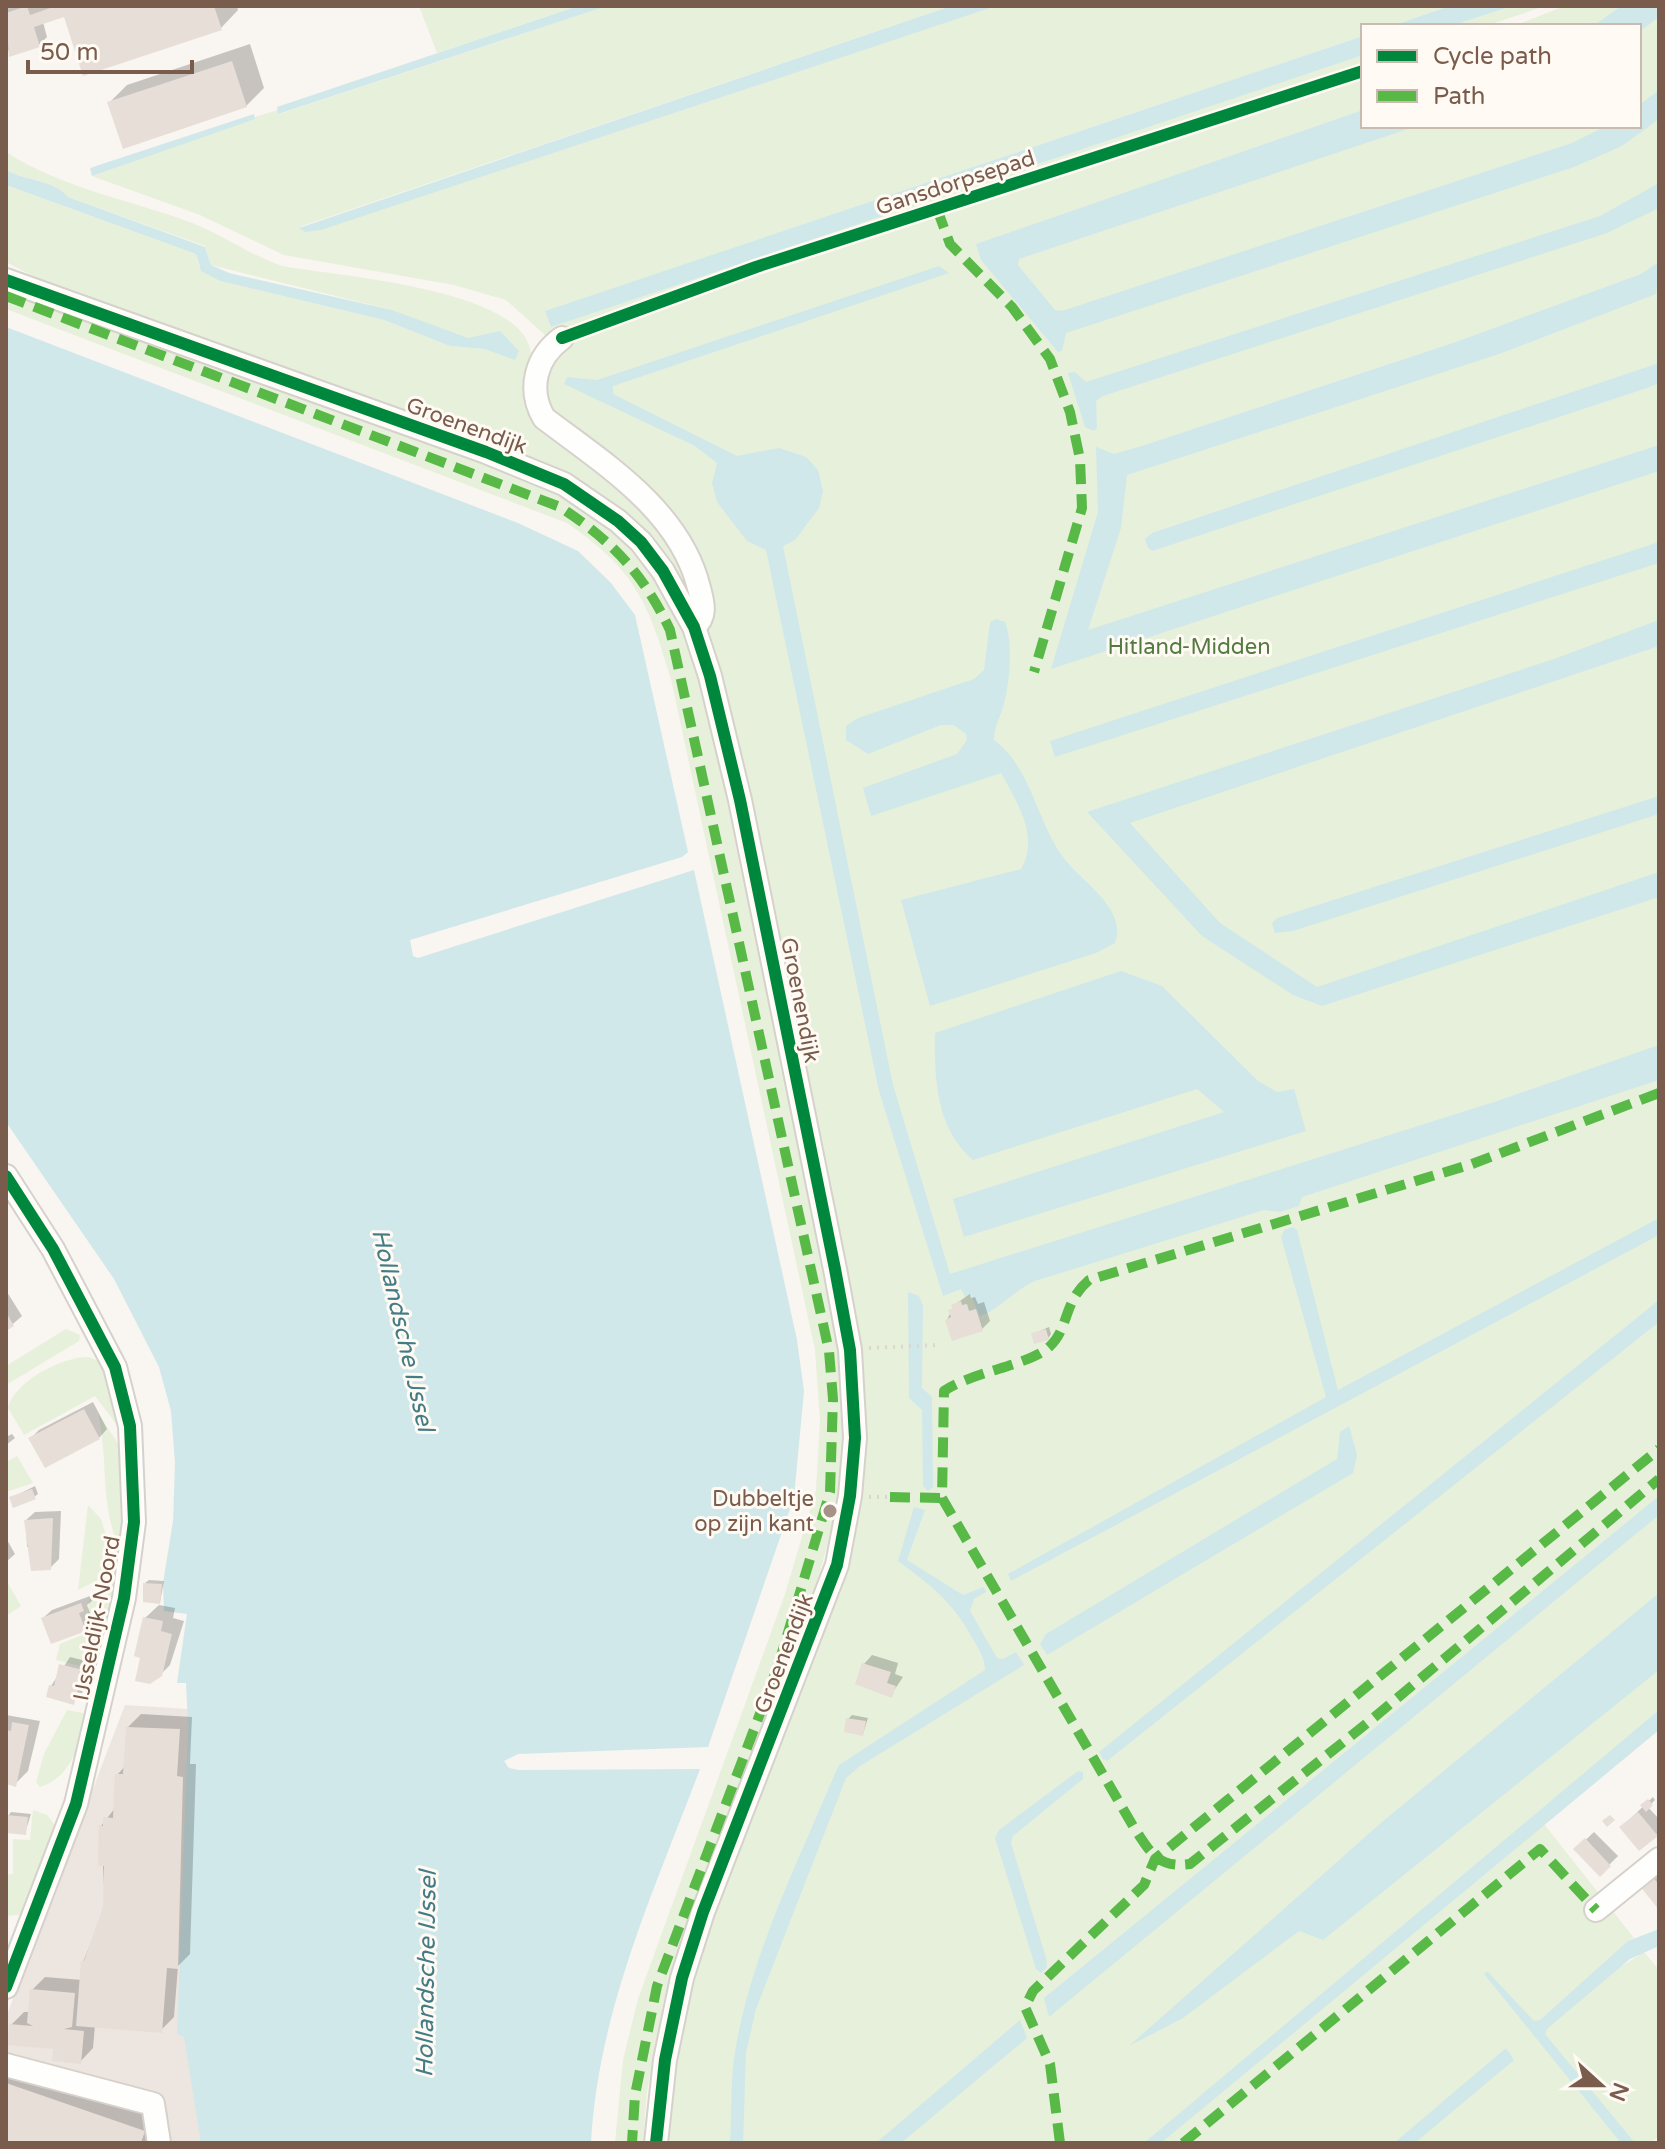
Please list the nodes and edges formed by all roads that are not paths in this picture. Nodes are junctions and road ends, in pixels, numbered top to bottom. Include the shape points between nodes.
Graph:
1 (6, 280) edge
2 (562, 338) dead end
3 (694, 627) junction
4 (6, 1176) edge
5 (1659, 1859) edge
6 (1596, 1910) dead end
7 (6, 1987) edge
8 (6, 2065) edge
9 (159, 2143) edge
10 (656, 2143) edge

1 - 3 street, Groenendijk via 564,484 641,542
2 - 3 street via 547,349 537,371 537,406 544,418 629,484 668,527 701,594 703,615
3 - 10 street, Groenendijk via 740,800 835,1269 850,1350 855,1438 837,1565 682,1978 665,2060
4 - 7 street, IJsseldijk-Noord via 64,1268 115,1367 130,1426 134,1490 124,1598 76,1804
5 - 6 street
8 - 9 street via 153,2104

